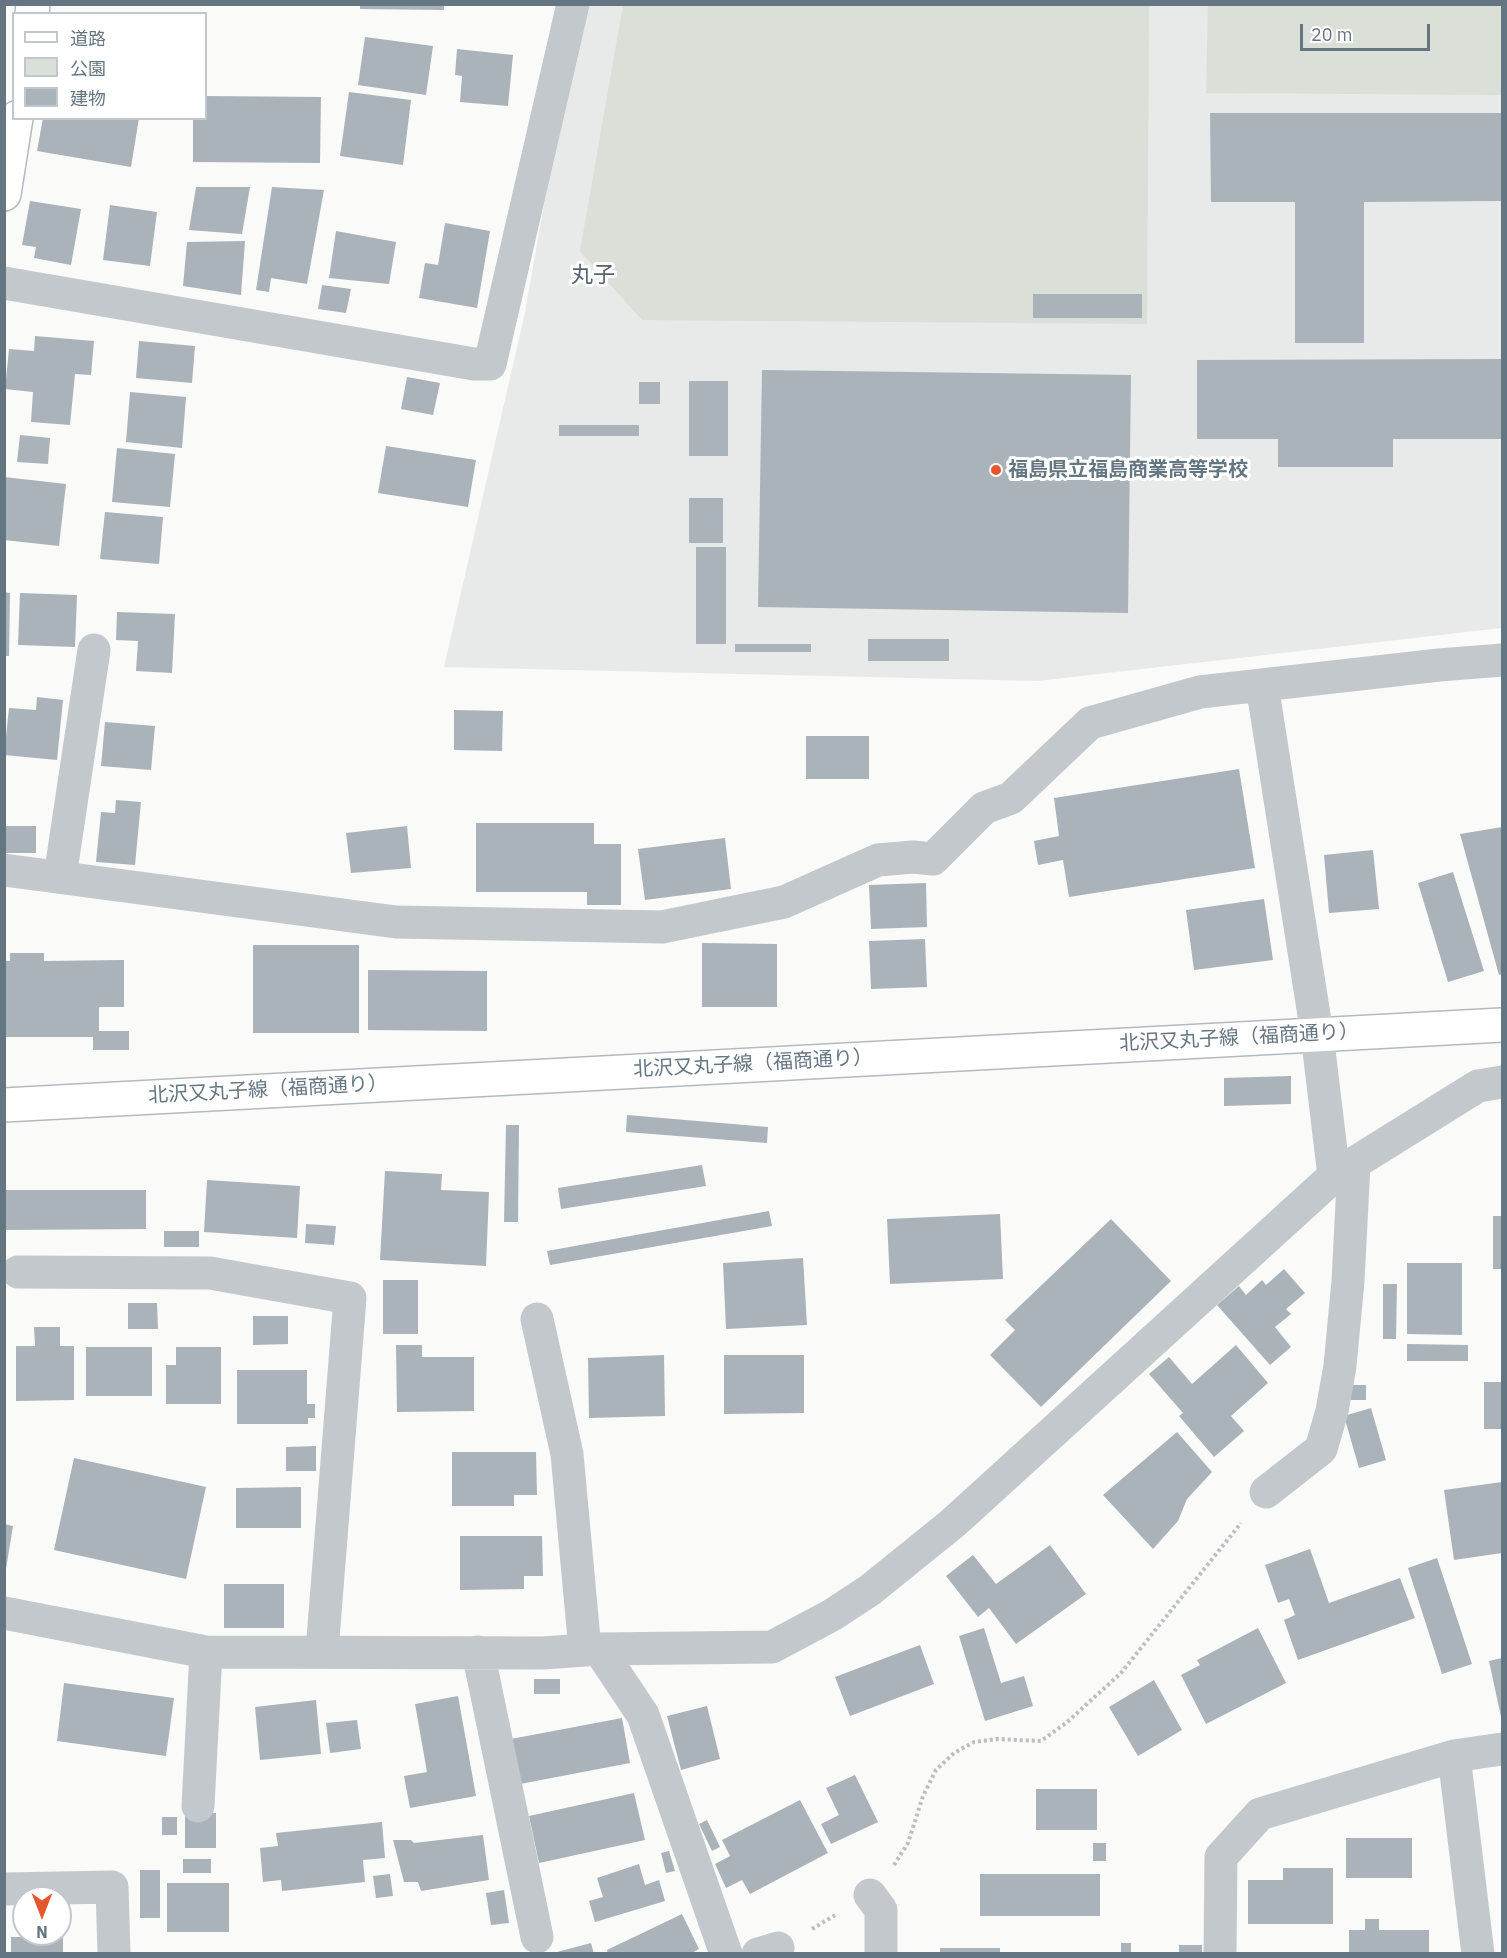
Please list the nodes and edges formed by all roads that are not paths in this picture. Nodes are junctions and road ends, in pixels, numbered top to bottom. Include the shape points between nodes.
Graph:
1 (573, 4) edge
2 (11, 125) edge
3 (4, 194) edge
4 (4, 283) edge
5 (94, 650) dead end
6 (1503, 660) edge
7 (1262, 685) junction
8 (4, 870) edge
9 (60, 877) junction
10 (1503, 1025) edge
11 (1317, 1034) junction
12 (1503, 1082) edge
13 (4, 1105) edge
14 (1344, 1170) junction
15 (18, 1272) dead end
16 (537, 1319) dead end
17 (1266, 1492) road end
18 (4, 1613) edge
19 (592, 1650) junction
20 (322, 1651) junction
21 (206, 1652) junction
22 (478, 1652) junction
23 (1503, 1749) edge
24 (1454, 1756) junction
25 (198, 1806) dead end
26 (4, 1889) edge
27 (870, 1895) road end
28 (537, 1937) dead end
29 (114, 1953) edge
30 (726, 1953) edge
31 (881, 1953) edge
32 (1220, 1953) edge
33 (1478, 1953) edge

1 - 4 street via 490,364
2 - 3 street
5 - 9 street
6 - 7 street
7 - 9 street via 1200,692 1090,723 1011,798 984,808 933,859 878,860 784,902 662,927 396,922
7 - 11 street
8 - 9 street
10 - 11 street, 北沢又丸子線（福商通り）
11 - 13 street, 北沢又丸子線（福商通り）
11 - 14 street
12 - 14 street via 1478,1086
14 - 17 street via 1348,1281 1332,1411 1321,1449
14 - 19 street via 953,1523 870,1590 832,1615 772,1647
15 - 20 street via 210,1273 350,1298
16 - 19 street via 567,1454
18 - 21 street
19 - 22 street
19 - 30 street via 644,1714
20 - 21 street
20 - 22 street
21 - 25 street
22 - 28 street
23 - 24 street
24 - 32 street via 1260,1814 1221,1857
24 - 33 street
26 - 29 street via 112,1887
27 - 31 street via 881,1910

